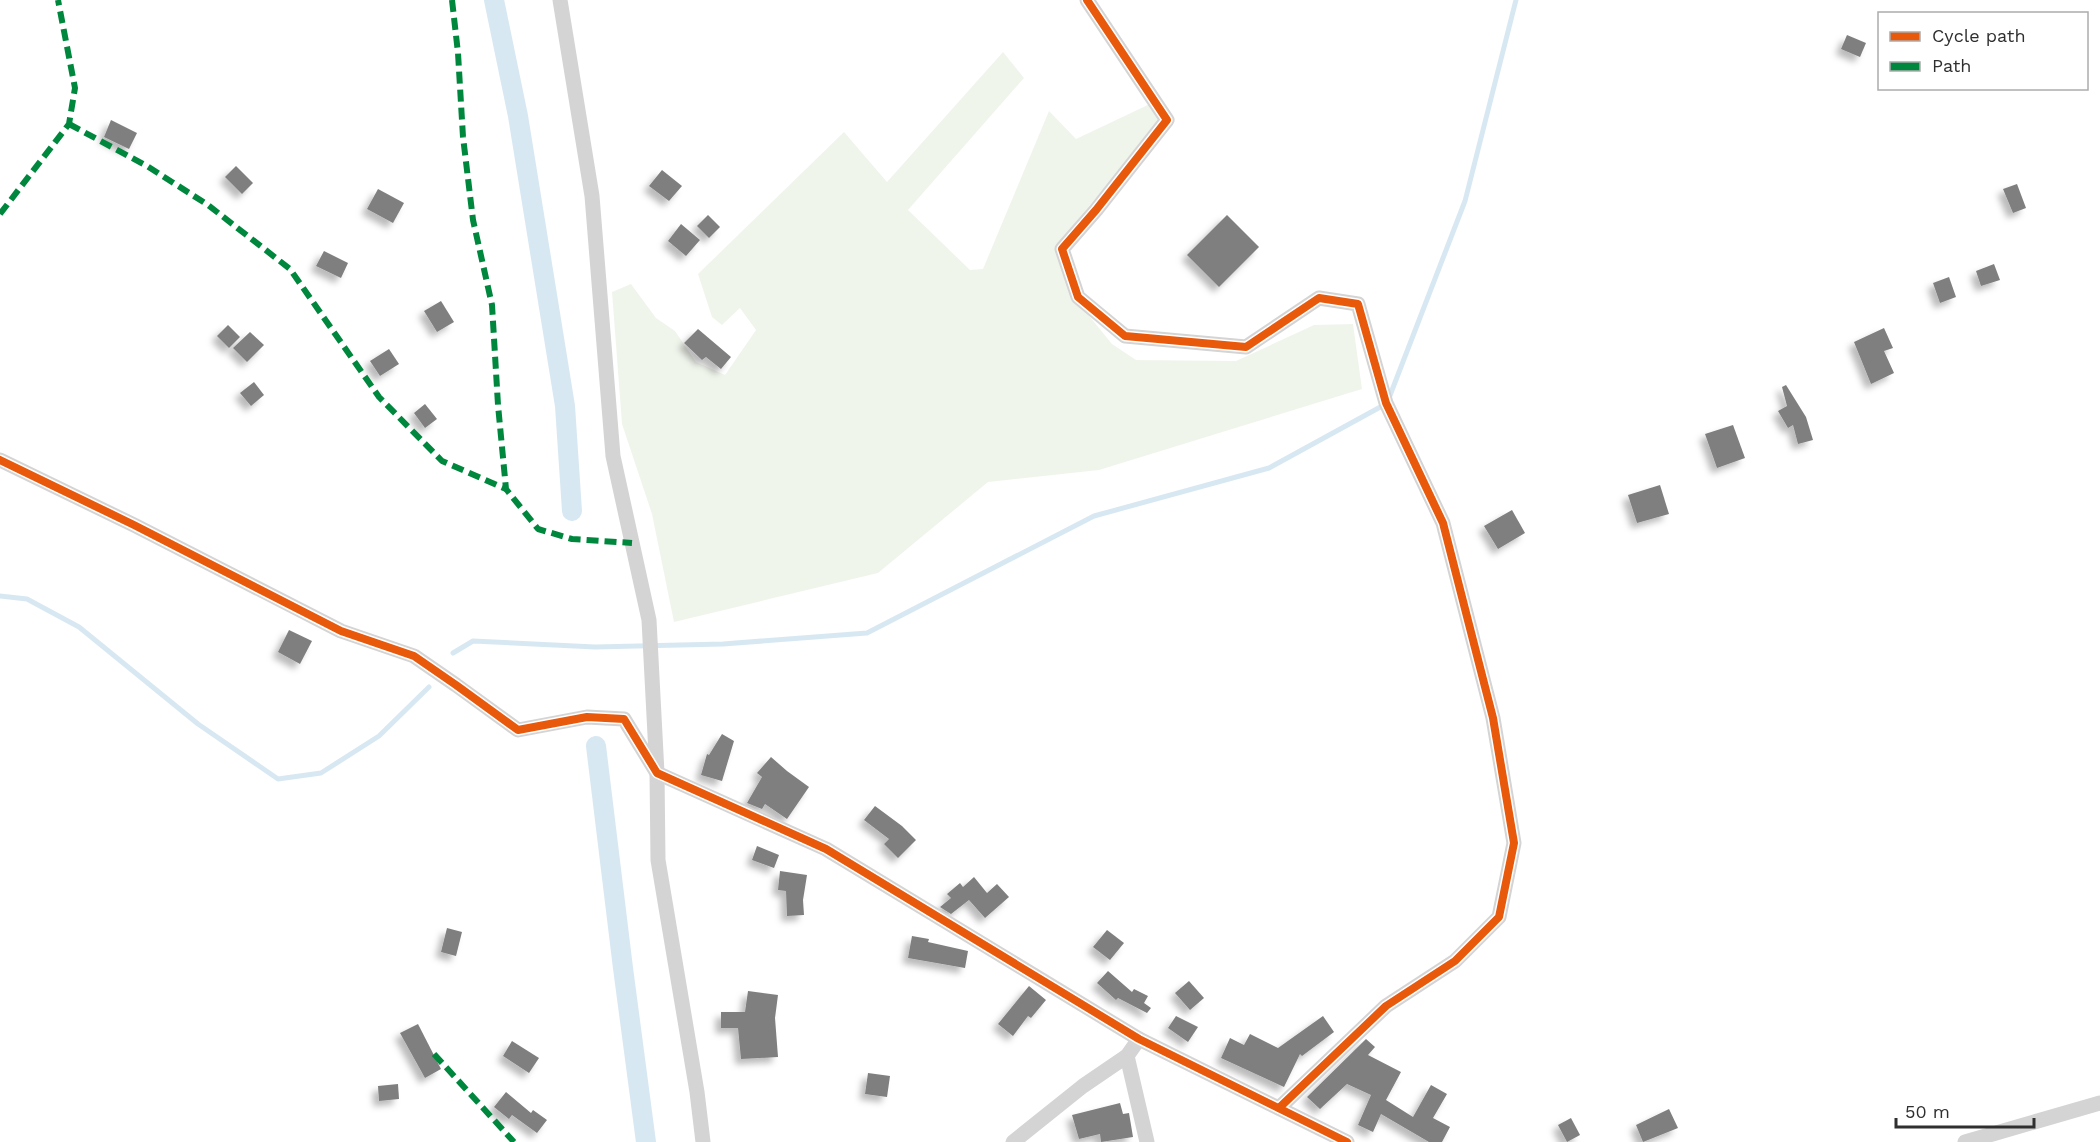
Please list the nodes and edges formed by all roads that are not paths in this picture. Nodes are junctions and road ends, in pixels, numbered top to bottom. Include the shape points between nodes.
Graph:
1 (560, 0) edge
2 (1087, 0) edge
3 (0, 460) edge
4 (657, 773) junction
5 (1139, 1039) junction
6 (1127, 1056) junction
7 (2100, 1103) edge
8 (1279, 1108) junction
9 (703, 1142) edge
10 (1013, 1142) edge
11 (1147, 1142) edge
12 (1347, 1142) edge
13 (1965, 1142) edge

1 - 4 street via 592,196 613,456 650,620
2 - 8 street via 1167,120 1062,249 1078,297 1125,336 1246,347 1319,298 1358,304 1386,403 1443,523 1493,718 1514,843 1499,917 1455,961 1386,1006
3 - 4 street via 341,631 414,656 518,730 587,717 624,719
4 - 5 street via 826,849
4 - 9 street via 658,860
5 - 6 street
5 - 8 street
6 - 10 street
6 - 11 street
7 - 13 street
8 - 12 street

